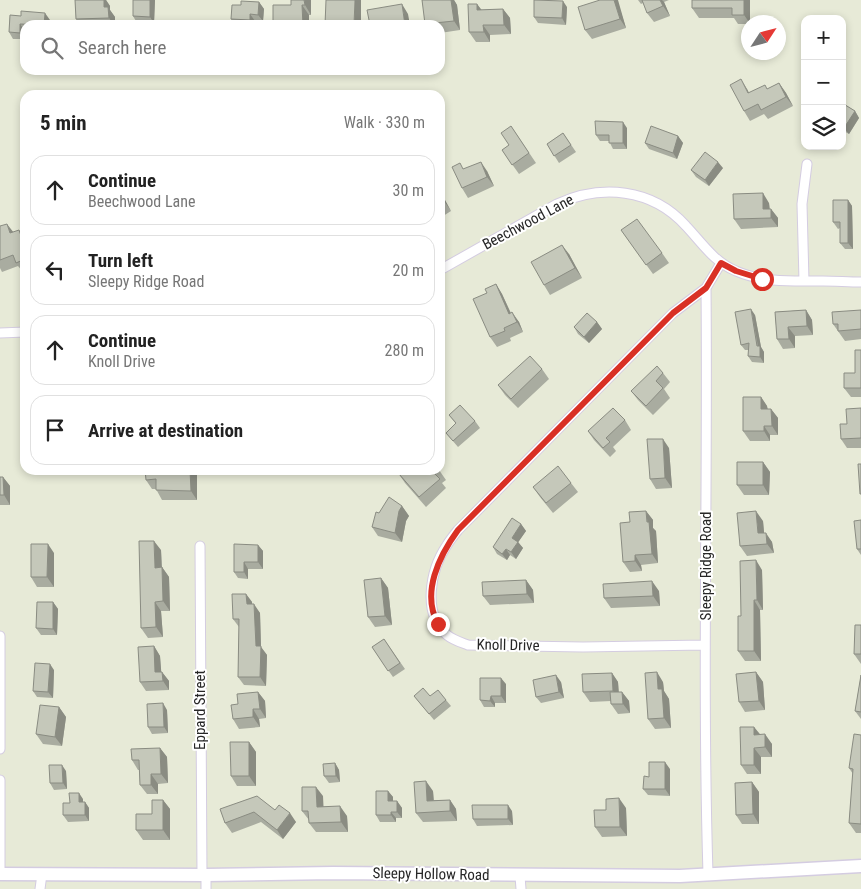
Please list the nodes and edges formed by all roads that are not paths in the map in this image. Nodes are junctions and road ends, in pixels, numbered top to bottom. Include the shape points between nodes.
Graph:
1 (808, 164) dead end
2 (721, 263) junction
3 (445, 267) edge
4 (804, 281) junction
5 (861, 282) edge
6 (706, 288) junction
7 (20, 332) edge
8 (0, 333) edge
9 (200, 546) dead end
10 (0, 636) edge
11 (704, 645) junction
12 (0, 749) edge
13 (0, 780) edge
14 (861, 866) edge
15 (0, 874) edge
16 (42, 874) junction
17 (708, 874) junction
18 (204, 875) junction
19 (520, 876) junction
20 (40, 889) edge
21 (206, 889) edge
22 (521, 889) edge

1 - 4 street via 802,204
2 - 3 street, Beechwood Lane via 685,224 656,202 644,196 608,192 589,193 557,204
2 - 4 street, Beechwood Lane via 762,279
2 - 6 street
4 - 5 street, Beechwood Lane
6 - 11 street, Sleepy Ridge Road
6 - 11 street, Knoll Drive via 667,320 458,530 438,562 432,607 442,631 456,641 468,644
7 - 8 street
9 - 18 street, Eppard Street
10 - 12 street
11 - 17 street, Sleepy Ridge Road
13 - 15 street
14 - 17 main road, Sleepy Hollow Road
15 - 16 main road, Sleepy Hollow Road
16 - 18 main road, Sleepy Hollow Road
16 - 20 street
17 - 19 main road, Sleepy Hollow Road
18 - 19 main road, Sleepy Hollow Road
18 - 21 street, Eppard Street
19 - 22 street

